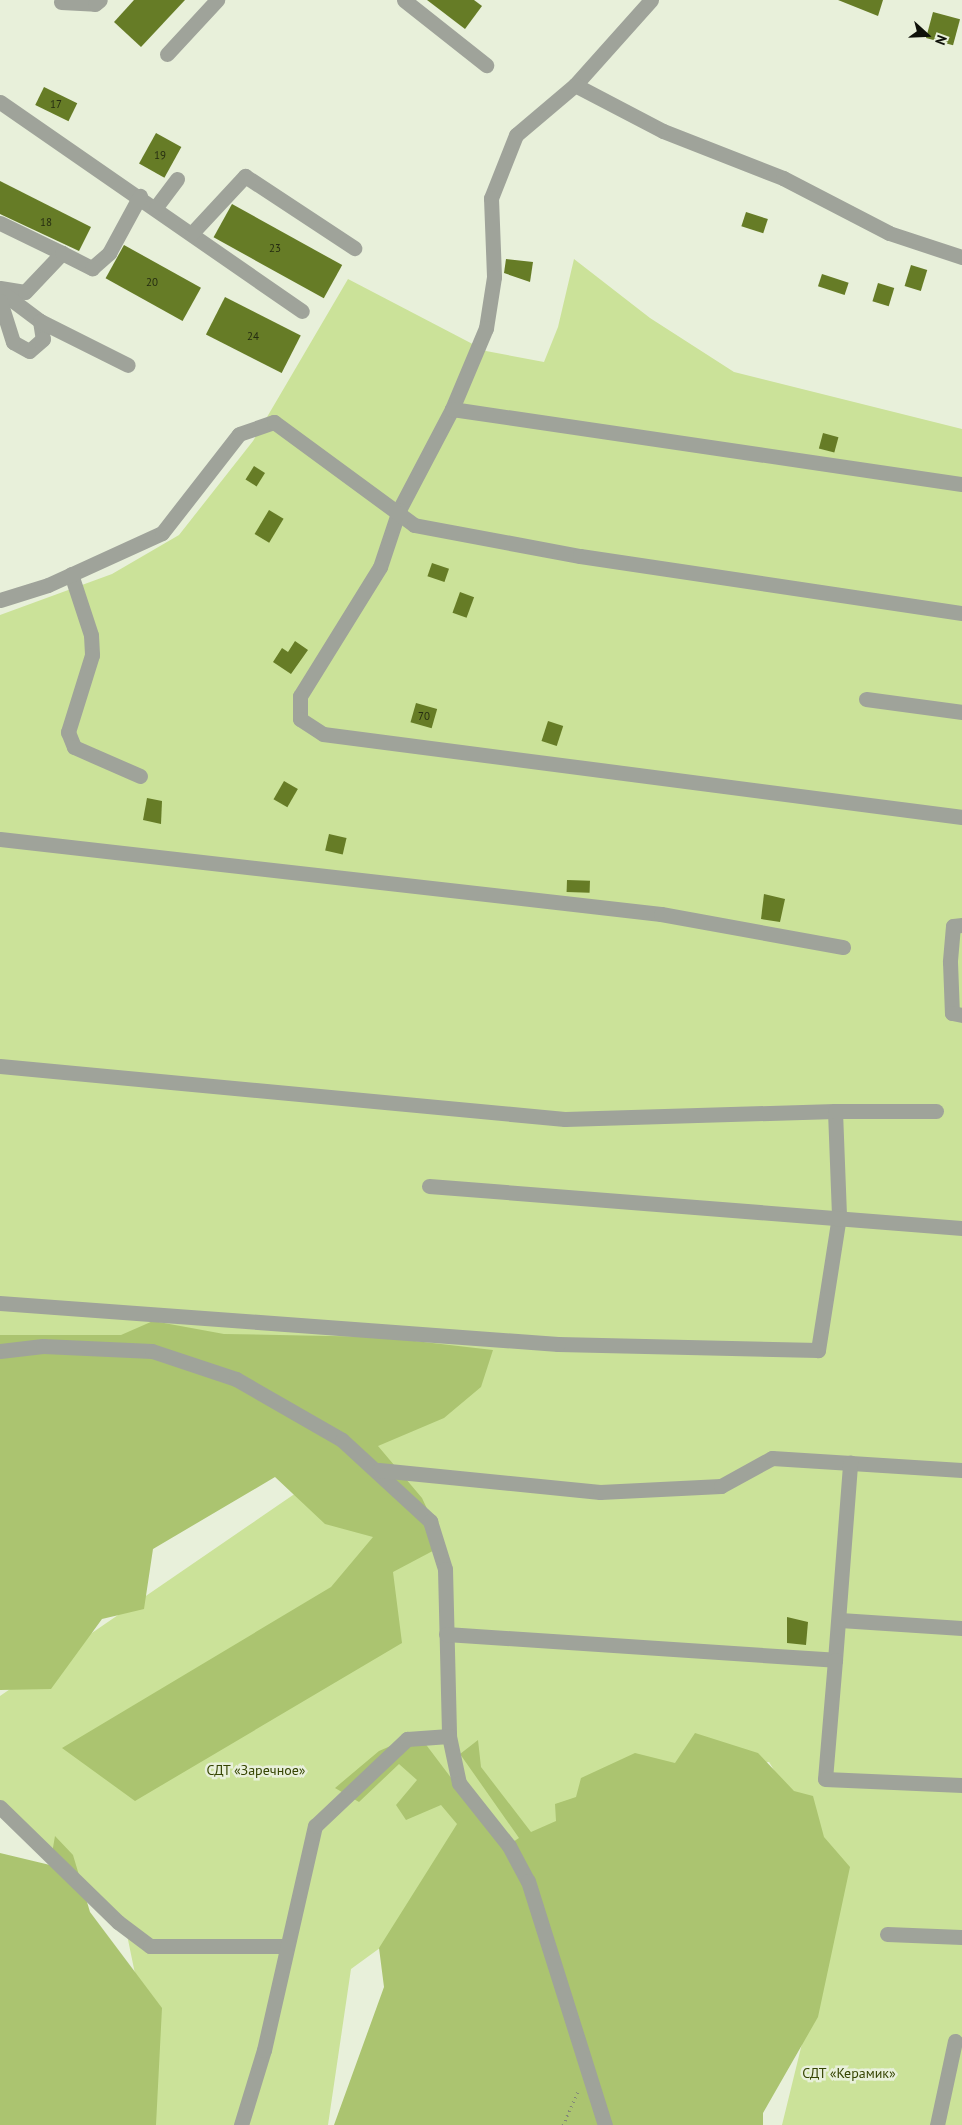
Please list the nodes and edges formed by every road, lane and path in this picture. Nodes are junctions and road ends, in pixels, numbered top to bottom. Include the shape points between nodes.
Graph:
1 (100, 0) edge
2 (217, 0) edge
3 (404, 0) edge
4 (650, 0) edge
5 (61, 2) dead end
6 (166, 54) dead end
7 (486, 64) dead end
8 (575, 85) junction
9 (2, 110) edge
10 (177, 179) dead end
11 (140, 196) junction
12 (156, 207) junction
13 (0, 223) edge
14 (192, 233) junction
15 (354, 248) dead end
16 (62, 253) junction
17 (962, 257) edge
18 (0, 289) edge
19 (0, 301) edge
20 (302, 311) dead end
21 (40, 321) junction
22 (128, 365) dead end
23 (452, 410) junction
24 (962, 484) edge
25 (398, 510) junction
26 (71, 574) junction
27 (0, 600) edge
28 (962, 613) edge
29 (866, 699) dead end
30 (962, 712) edge
31 (140, 776) dead end
32 (962, 817) edge
33 (0, 839) edge
34 (962, 925) edge
35 (843, 947) dead end
36 (962, 1015) edge
37 (0, 1066) edge
38 (936, 1111) dead end
39 (835, 1112) junction
40 (429, 1186) dead end
41 (839, 1216) junction
42 (962, 1228) edge
43 (0, 1304) edge
44 (0, 1351) edge
45 (850, 1463) junction
46 (379, 1470) junction
47 (962, 1470) edge
48 (840, 1620) junction
49 (962, 1628) edge
50 (446, 1634) junction
51 (835, 1660) junction
52 (449, 1736) junction
53 (962, 1785) edge
54 (0, 1807) edge
55 (887, 1934) dead end
56 (962, 1937) edge
57 (287, 1946) junction
58 (955, 2041) dead end
59 (589, 2066) junction
60 (241, 2125) edge
61 (562, 2125) edge
62 (605, 2125) edge
63 (937, 2125) edge

1 - 5 street via 95,4
2 - 6 street
3 - 7 street
4 - 8 street
8 - 17 street via 663,131 783,178 889,233
8 - 23 street via 516,135 491,198 494,277 486,328
9 - 11 street
10 - 12 street
11 - 12 street
11 - 16 street via 109,253 92,268
12 - 14 street
13 - 16 street
14 - 15 street via 245,176
14 - 20 street
16 - 18 street via 25,292
18 - 21 street
19 - 21 street via 13,342 29,350 43,339
21 - 22 street
23 - 24 street
23 - 25 street
25 - 26 street via 274,422 239,434 162,533
25 - 28 street via 414,525 580,556
25 - 32 street via 380,567 300,696 300,719 323,734
26 - 27 street
26 - 31 street via 91,635 92,655 68,732 74,747
29 - 30 street
33 - 35 street via 642,911
34 - 36 street via 952,926 950,962 952,1013
37 - 39 street via 565,1119
38 - 39 street
39 - 41 street
40 - 41 street
41 - 42 street
41 - 43 street via 818,1350 558,1344
44 - 46 street via 43,1346 152,1351 245,1383 320,1426
45 - 46 street via 772,1458 721,1486 618,1492
45 - 47 street
45 - 48 street
46 - 50 street via 430,1521 440,1542
48 - 49 street
48 - 51 street
50 - 51 street
50 - 52 street
51 - 53 street via 825,1779
52 - 57 street via 408,1739 314,1826
52 - 59 street via 458,1783 509,1846 528,1881
54 - 57 street via 118,1922 150,1946
55 - 56 street
57 - 60 street via 264,2050
58 - 63 street
59 - 61 path
59 - 62 street

